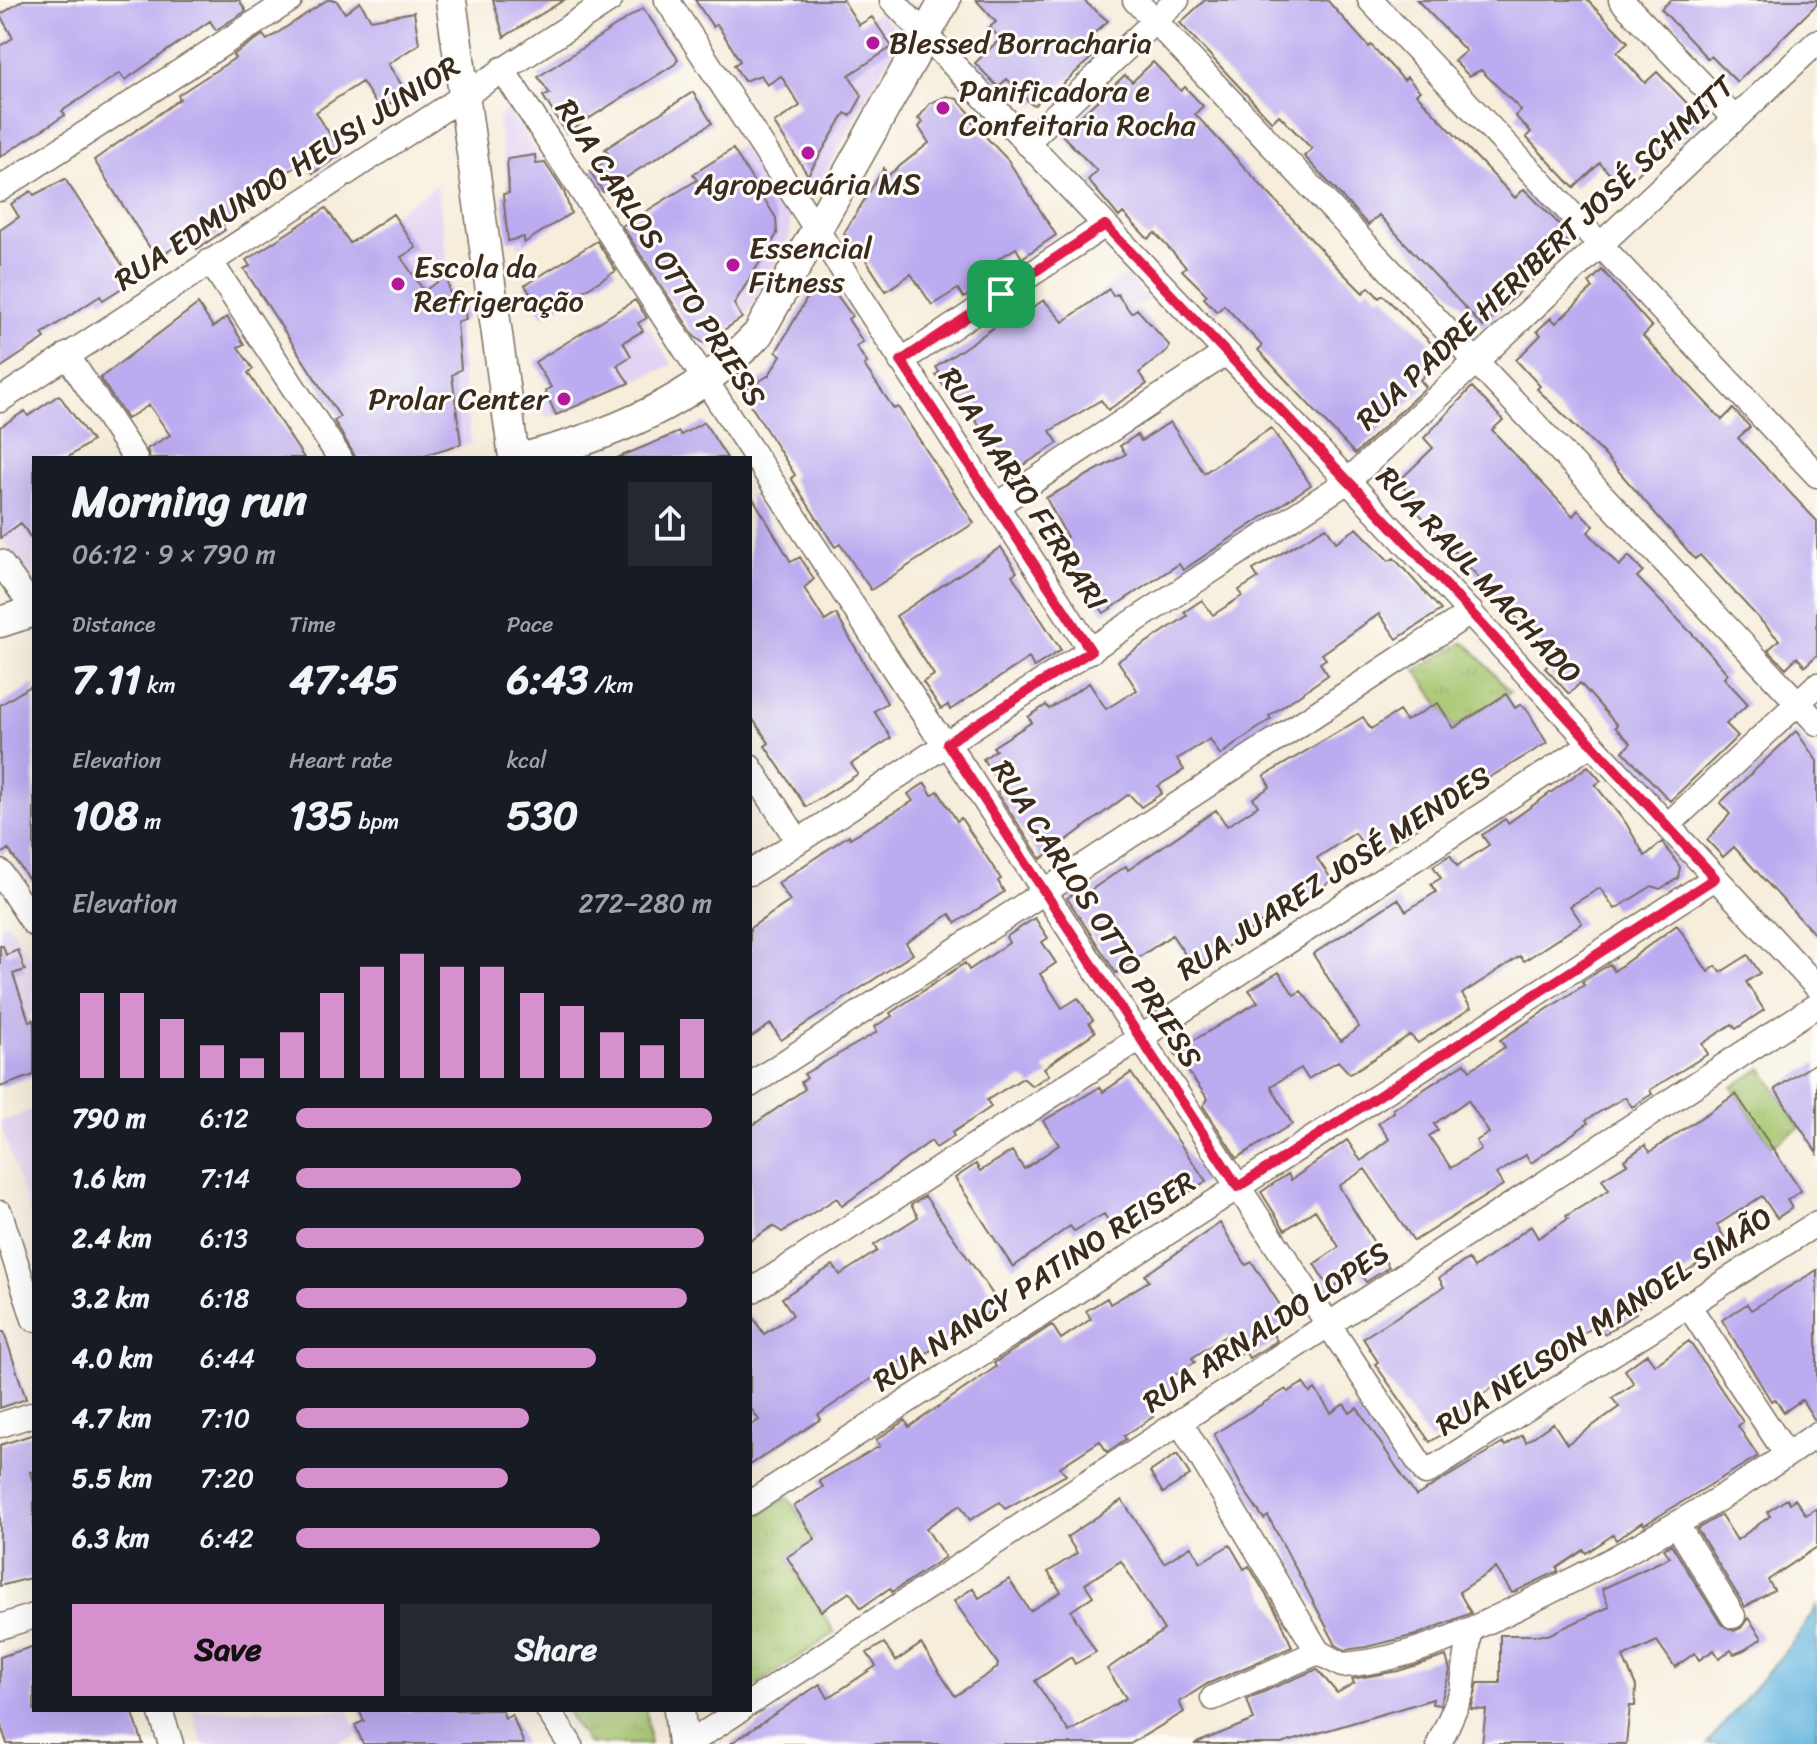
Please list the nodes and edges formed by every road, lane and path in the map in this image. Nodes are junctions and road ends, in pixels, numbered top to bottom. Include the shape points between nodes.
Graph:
1 (290, 0) edge
2 (451, 0) edge
3 (610, 0) edge
4 (667, 0) edge
5 (892, 0) edge
6 (945, 0) edge
7 (1135, 0) edge
8 (1177, 0) edge
9 (1370, 0) edge
10 (1621, 0) edge
11 (1155, 21) junction
12 (925, 36) junction
13 (1817, 42) edge
14 (502, 69) junction
15 (464, 95) junction
16 (1735, 119) junction
17 (1026, 143) junction
18 (0, 189) edge
19 (1105, 225) junction
20 (817, 232) junction
21 (1601, 245) junction
22 (210, 261) junction
23 (1226, 353) junction
24 (67, 355) junction
25 (901, 361) junction
26 (1476, 362) junction
27 (705, 381) junction
28 (0, 400) edge
29 (134, 456) edge
30 (339, 456) edge
31 (514, 456) edge
32 (538, 456) edge
33 (1817, 475) edge
34 (1348, 481) junction
35 (996, 506) junction
36 (0, 562) edge
37 (32, 607) edge
38 (32, 611) edge
39 (1471, 612) junction
40 (0, 622) edge
41 (1091, 651) junction
42 (1817, 685) edge
43 (1798, 703) junction
44 (1817, 723) edge
45 (947, 743) junction
46 (1591, 744) junction
47 (752, 770) edge
48 (1667, 826) junction
49 (798, 841) junction
50 (0, 872) edge
51 (752, 872) edge
52 (1715, 878) junction
53 (1044, 892) junction
54 (32, 921) edge
55 (1817, 987) edge
56 (1817, 1005) edge
57 (1140, 1038) junction
58 (752, 1084) edge
59 (1238, 1187) junction
60 (1, 1217) edge
61 (1817, 1223) edge
62 (752, 1291) edge
63 (1688, 1305) junction
64 (32, 1313) edge
65 (1329, 1325) junction
66 (32, 1415) edge
67 (1180, 1422) junction
68 (0, 1425) edge
69 (1817, 1434) edge
70 (1787, 1455) junction
71 (1426, 1473) joint
72 (752, 1502) edge
73 (1677, 1525) junction
74 (1733, 1616) dead end
75 (32, 1617) edge
76 (0, 1627) edge
77 (1470, 1631) junction
78 (1318, 1652) junction
79 (1213, 1698) dead end
80 (752, 1702) edge
81 (161, 1712) edge
82 (549, 1712) edge
83 (679, 1712) edge
84 (737, 1712) edge
85 (171, 1744) edge
86 (570, 1744) edge
87 (686, 1744) edge
88 (1439, 1744) edge

1 - 18 street
2 - 15 main road
3 - 14 street, RUA EDMUNDO HEUSI JÚNIOR
4 - 20 street, RUA MARIO FERRARI
5 - 12 street, RUA RAUL MACHADO
6 - 12 main road
7 - 11 street
8 - 11 street
9 - 21 street
10 - 16 street
11 - 17 street
11 - 26 street
12 - 17 street, RUA RAUL MACHADO
12 - 20 main road
13 - 16 street, RUA PADRE HERIBERT JOSÉ SCHMITT
14 - 15 street, RUA EDMUNDO HEUSI JÚNIOR
14 - 27 street, RUA CARLOS OTTO PRIESS
15 - 22 street, RUA EDMUNDO HEUSI JÚNIOR
15 - 31 main road
16 - 21 street, RUA PADRE HERIBERT JOSÉ SCHMITT
17 - 19 street, RUA RAUL MACHADO
19 - 23 street, RUA RAUL MACHADO
19 - 25 street
20 - 25 street, RUA MARIO FERRARI
20 - 27 main road via 765,325
21 - 26 street, RUA PADRE HERIBERT JOSÉ SCHMITT
21 - 33 street
22 - 24 street, RUA EDMUNDO HEUSI JÚNIOR
22 - 30 street
23 - 34 street, RUA RAUL MACHADO
23 - 35 street
24 - 28 street, RUA EDMUNDO HEUSI JÚNIOR
24 - 29 street
25 - 35 street, RUA MARIO FERRARI
26 - 34 street, RUA PADRE HERIBERT JOSÉ SCHMITT
26 - 43 street
27 - 32 main road via 628,424
27 - 45 street, RUA CARLOS OTTO PRIESS
34 - 39 street, RUA RAUL MACHADO
34 - 41 street, RUA PADRE HERIBERT JOSÉ SCHMITT
35 - 41 street, RUA MARIO FERRARI
36 - 37 street
38 - 40 main road
39 - 46 street, RUA RAUL MACHADO
39 - 53 street
41 - 45 street, RUA PADRE HERIBERT JOSÉ SCHMITT
42 - 43 street
43 - 44 street
43 - 48 street
45 - 49 street, RUA PADRE HERIBERT JOSÉ SCHMITT
45 - 53 street, RUA CARLOS OTTO PRIESS
46 - 48 street, RUA RAUL MACHADO
46 - 57 street, RUA JUAREZ JOSÉ MENDES
47 - 49 street
48 - 52 street, RUA RAUL MACHADO
49 - 51 street, RUA PADRE HERIBERT JOSÉ SCHMITT
50 - 54 street
52 - 55 street, RUA RAUL MACHADO
52 - 59 street, RUA NANCY PATINO REISER
53 - 57 street, RUA CARLOS OTTO PRIESS
53 - 58 street
56 - 65 street, RUA ARNALDO LOPES
57 - 59 street, RUA CARLOS OTTO PRIESS
57 - 62 street, RUA JUAREZ JOSÉ MENDES
59 - 65 street, RUA CARLOS OTTO PRIESS
59 - 72 street, RUA NANCY PATINO REISER
60 - 64 street
61 - 63 street, RUA NELSON MANOEL SIMÃO
63 - 70 street
63 - 71 street, RUA NELSON MANOEL SIMÃO
65 - 67 street, RUA ARNALDO LOPES
65 - 71 street, RUA CARLOS OTTO PRIESS
66 - 68 street
67 - 78 street
67 - 80 street, RUA ARNALDO LOPES
69 - 70 street
70 - 73 street
73 - 74 street
73 - 77 street
75 - 76 street
77 - 78 street via 1354,1664 1342,1665
77 - 88 street via 1462,1692
78 - 79 street
81 - 85 street
82 - 86 street
83 - 87 main road
84 - 87 street

